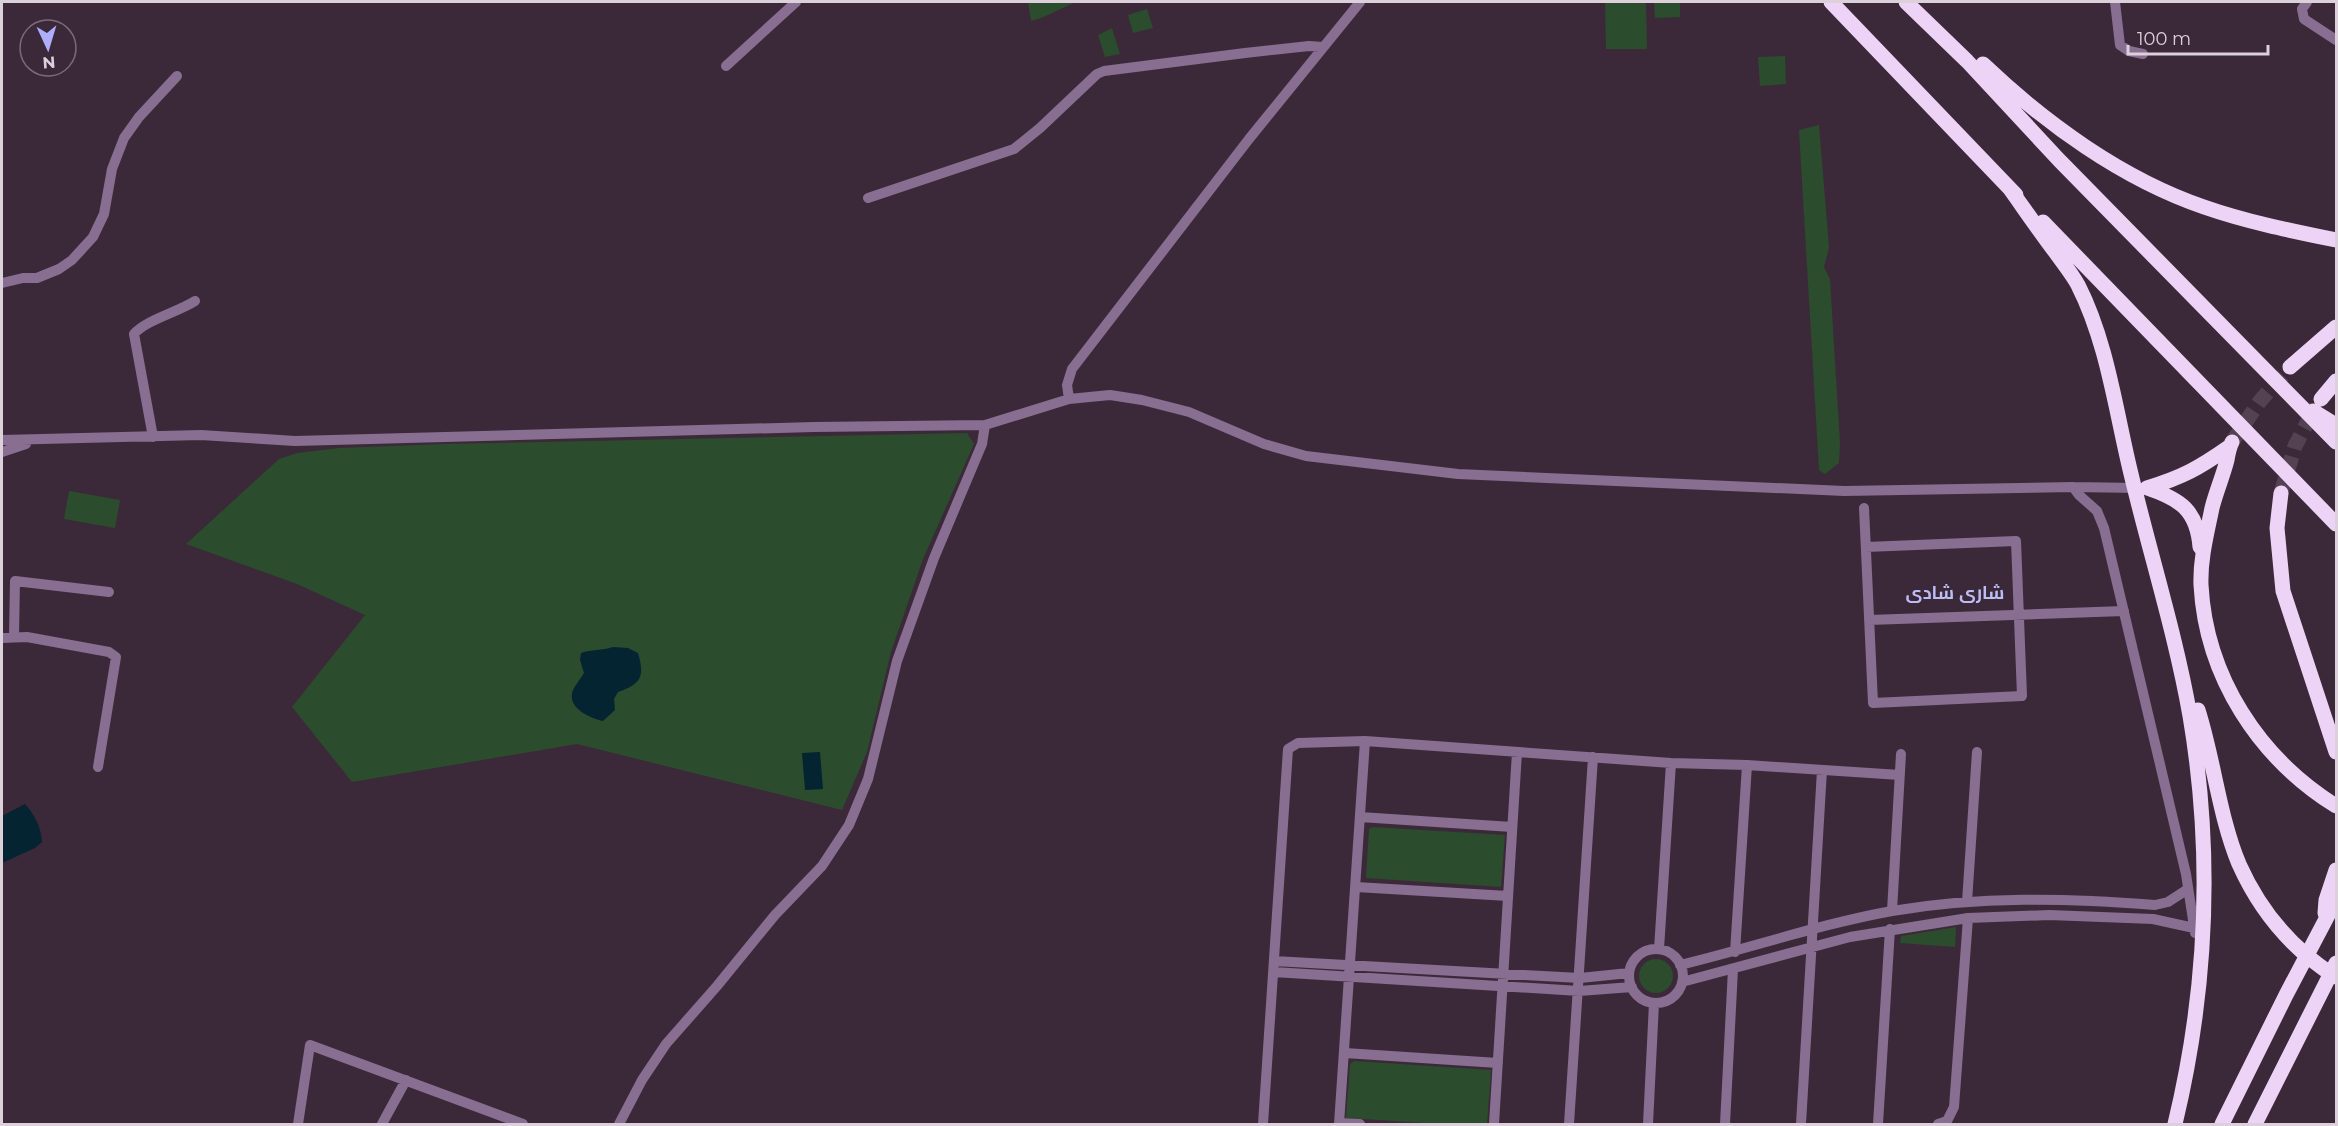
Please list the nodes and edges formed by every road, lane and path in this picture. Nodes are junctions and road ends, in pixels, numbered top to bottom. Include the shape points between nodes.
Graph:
1 (796, 2) edge
2 (1360, 2) edge
3 (1831, 2) edge
4 (1908, 2) edge
5 (2115, 2) edge
6 (2307, 2) edge
7 (2337, 40) edge
8 (1323, 47) junction
9 (2143, 54) dead end
10 (726, 66) dead end
11 (177, 76) dead end
12 (2010, 189) junction
13 (868, 198) dead end
14 (2337, 240) edge
15 (2, 283) edge
16 (195, 301) dead end
17 (2337, 327) edge
18 (2290, 367) tunnel mouth
19 (2337, 381) edge
20 (2292, 397) junction
21 (1069, 399) junction
22 (2321, 399) tunnel mouth
23 (985, 424) junction
24 (2337, 425) edge
25 (153, 437) junction
26 (2, 440) edge
27 (34, 441) junction
28 (2337, 442) edge
29 (2, 452) edge
30 (2073, 487) junction
31 (2147, 488) junction
32 (2281, 493) tunnel mouth
33 (1864, 508) dead end
34 (2337, 524) edge
35 (1866, 547) junction
36 (2202, 564) junction
37 (109, 592) dead end
38 (2124, 611) junction
39 (2019, 615) junction
40 (1869, 620) junction
41 (14, 636) junction
42 (2, 638) edge
43 (2178, 653) junction
44 (1365, 741) junction
45 (1517, 752) junction
46 (1977, 752) dead end
47 (2337, 752) edge
48 (1901, 754) dead end
49 (1593, 758) junction
50 (1671, 763) junction
51 (1747, 765) junction
52 (98, 767) dead end
53 (1822, 770) junction
54 (1900, 775) junction
55 (2331, 803) edge
56 (1360, 817) junction
57 (1512, 827) junction
58 (2337, 870) edge
59 (1356, 887) junction
60 (2188, 890) junction
61 (1508, 896) junction
62 (2337, 900) edge
63 (1967, 902) junction
64 (1892, 911) junction
65 (1968, 918) junction
66 (2325, 923) junction
67 (2194, 928) junction
68 (1813, 929) junction
69 (1890, 929) junction
70 (1811, 947) junction
71 (1659, 949) junction
72 (1736, 952) junction
73 (2337, 963) edge
74 (1680, 965) junction
75 (1274, 966) junction
76 (1733, 969) junction
77 (1351, 970) junction
78 (1629, 973) junction
79 (2337, 977) edge
80 (1580, 978) junction
81 (1503, 981) junction
82 (1682, 982) junction
83 (2198, 982) junction
84 (1632, 987) junction
85 (1579, 991) junction
86 (1654, 1003) junction
87 (1345, 1053) junction
88 (1498, 1063) junction
89 (406, 1080) junction
90 (1339, 1124) edge
91 (298, 1125) edge
92 (382, 1125) edge
93 (523, 1125) edge
94 (619, 1125) edge
95 (1263, 1125) edge
96 (1360, 1125) edge
97 (1494, 1125) edge
98 (1569, 1125) edge
99 (1648, 1125) edge
100 (1725, 1125) edge
101 (1801, 1125) edge
102 (1878, 1125) edge
103 (1938, 1125) edge
104 (2175, 1125) edge
105 (2222, 1125) edge
106 (2255, 1125) edge

1 - 10 street
2 - 8 street
3 - 12 highway
4 - 14 highway via 2051,124 2144,181 2233,217
4 - 20 highway
5 - 9 street via 2120,45
6 - 7 street via 2302,12 2304,19
8 - 13 street via 1104,71 1014,149
8 - 21 street via 1072,369 1067,385
11 - 15 street via 124,138 112,168 104,214 93,237 59,269 37,278
12 - 34 highway
12 - 43 highway via 2077,282 2088,307
16 - 25 street via 140,327 134,334
17 - 18 highway
19 - 22 highway
20 - 24 highway
20 - 28 highway
21 - 23 street
21 - 30 street via 1110,395 1142,400 1189,412 1264,444 1306,456 1458,474 1844,491
23 - 25 street via 296,441 201,435
23 - 94 street via 982,444 938,548 897,661 868,779 849,825 822,866 775,915 666,1044 649,1067
25 - 27 street
26 - 27 street
27 - 29 street
30 - 31 street
30 - 38 street via 2100,517
31 - 36 highway via 2173,498 2189,512 2196,523
31 - 36 highway via 2188,474 2230,444
32 - 47 highway via 2277,528 2283,591
33 - 35 street
35 - 39 street via 2016,541
35 - 40 street
36 - 55 highway via 2211,645 2239,708 2261,742 2298,779
37 - 41 street via 15,581
38 - 39 street
38 - 60 street
39 - 40 street
39 - 40 street via 2022,696 1873,703
41 - 42 street
41 - 52 street via 109,652 116,657
43 - 79 highway via 2199,713 2239,863 2268,914 2293,943
43 - 83 highway via 2202,813 2204,940
44 - 45 street
44 - 56 street
44 - 75 street via 1298,743 1288,749
45 - 49 street
45 - 57 street
46 - 63 street
48 - 54 street
49 - 50 street
49 - 80 street
50 - 51 street
50 - 71 street
51 - 53 street
51 - 72 street
53 - 54 street
53 - 68 street
54 - 64 street
56 - 57 street
56 - 59 street
57 - 61 street
58 - 66 highway via 2326,900
59 - 61 street
59 - 77 street
60 - 63 street via 2154,905 2038,899
60 - 67 street
61 - 81 street
62 - 66 highway
63 - 64 street
64 - 68 street
65 - 67 street via 2060,915 2152,919
65 - 69 street
65 - 103 street via 1954,1107 1947,1121
66 - 105 highway
67 - 83 street
68 - 70 street
68 - 72 street
69 - 70 street
69 - 102 street
70 - 76 street
70 - 101 street
71 - 74 street via 1672,955
71 - 78 street via 1639,956
72 - 74 street
73 - 106 highway
74 - 82 street
75 - 77 street
75 - 95 street
76 - 82 street
76 - 100 street
77 - 81 street
77 - 87 street
78 - 80 street
78 - 84 street
80 - 81 street
80 - 85 street
81 - 85 street
81 - 88 street
82 - 86 street via 1671,999
83 - 104 highway
84 - 85 street
84 - 86 street via 1638,996
85 - 98 street
86 - 99 street
87 - 88 street
87 - 90 street
88 - 97 street
89 - 91 street via 310,1045
89 - 92 street
89 - 93 street
90 - 96 street

